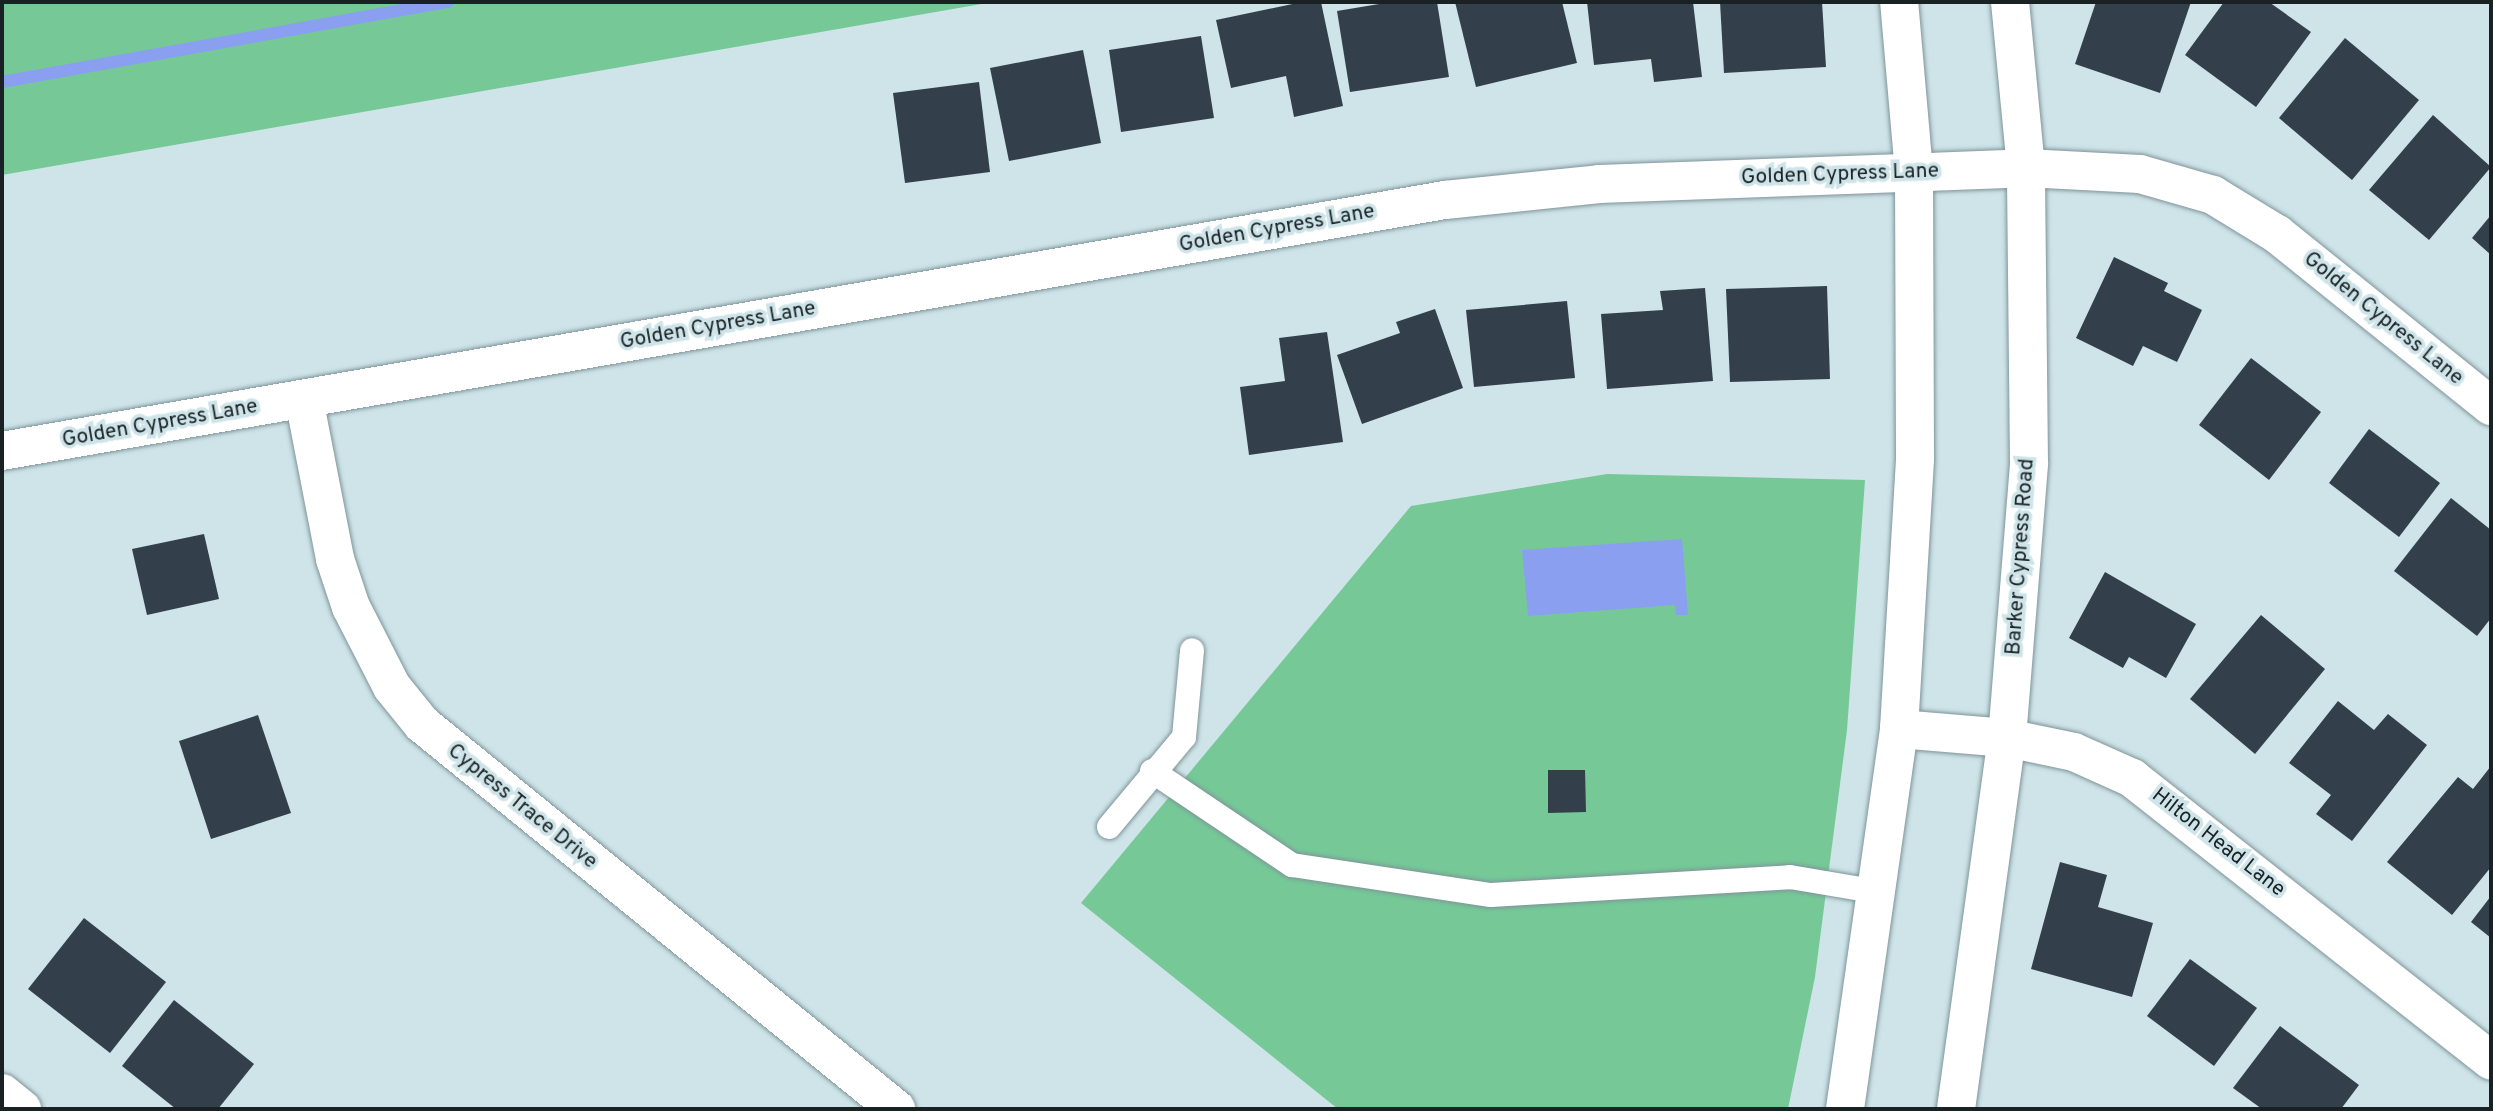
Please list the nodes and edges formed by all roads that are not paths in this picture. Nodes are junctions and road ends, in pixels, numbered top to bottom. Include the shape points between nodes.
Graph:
1 (1899, 2) edge
2 (2010, 2) edge
3 (2026, 169) junction
4 (1914, 172) junction
5 (304, 398) junction
6 (2491, 406) edge
7 (2, 452) edge
8 (1192, 650) dead end
9 (1899, 729) junction
10 (2007, 738) junction
11 (1152, 771) junction
12 (1109, 827) dead end
13 (1879, 892) junction
14 (2491, 1061) edge
15 (2, 1093) edge
16 (22, 1109) edge
17 (896, 1109) edge
18 (1845, 1109) edge
19 (1956, 1109) edge

1 - 4 street
2 - 3 street, Barker Cypress Road
3 - 4 street, Golden Cypress Lane
3 - 6 street, Golden Cypress Lane via 2140,174 2213,194 2277,234
3 - 10 street, Barker Cypress Road via 2029,463
4 - 5 street, Golden Cypress Lane via 1599,184 1445,200
4 - 9 street via 1915,458
5 - 7 street, Golden Cypress Lane
5 - 17 street, Cypress Trace Drive via 335,559 351,607 393,687 422,724
8 - 11 lane via 1184,737
9 - 10 street, Hilton Head Lane
9 - 13 street
10 - 14 street, Hilton Head Lane via 2074,751 2167,801
10 - 19 street, Barker Cypress Road
11 - 12 lane
11 - 13 lane via 1292,865 1491,895 1790,877
13 - 18 street
15 - 16 street

